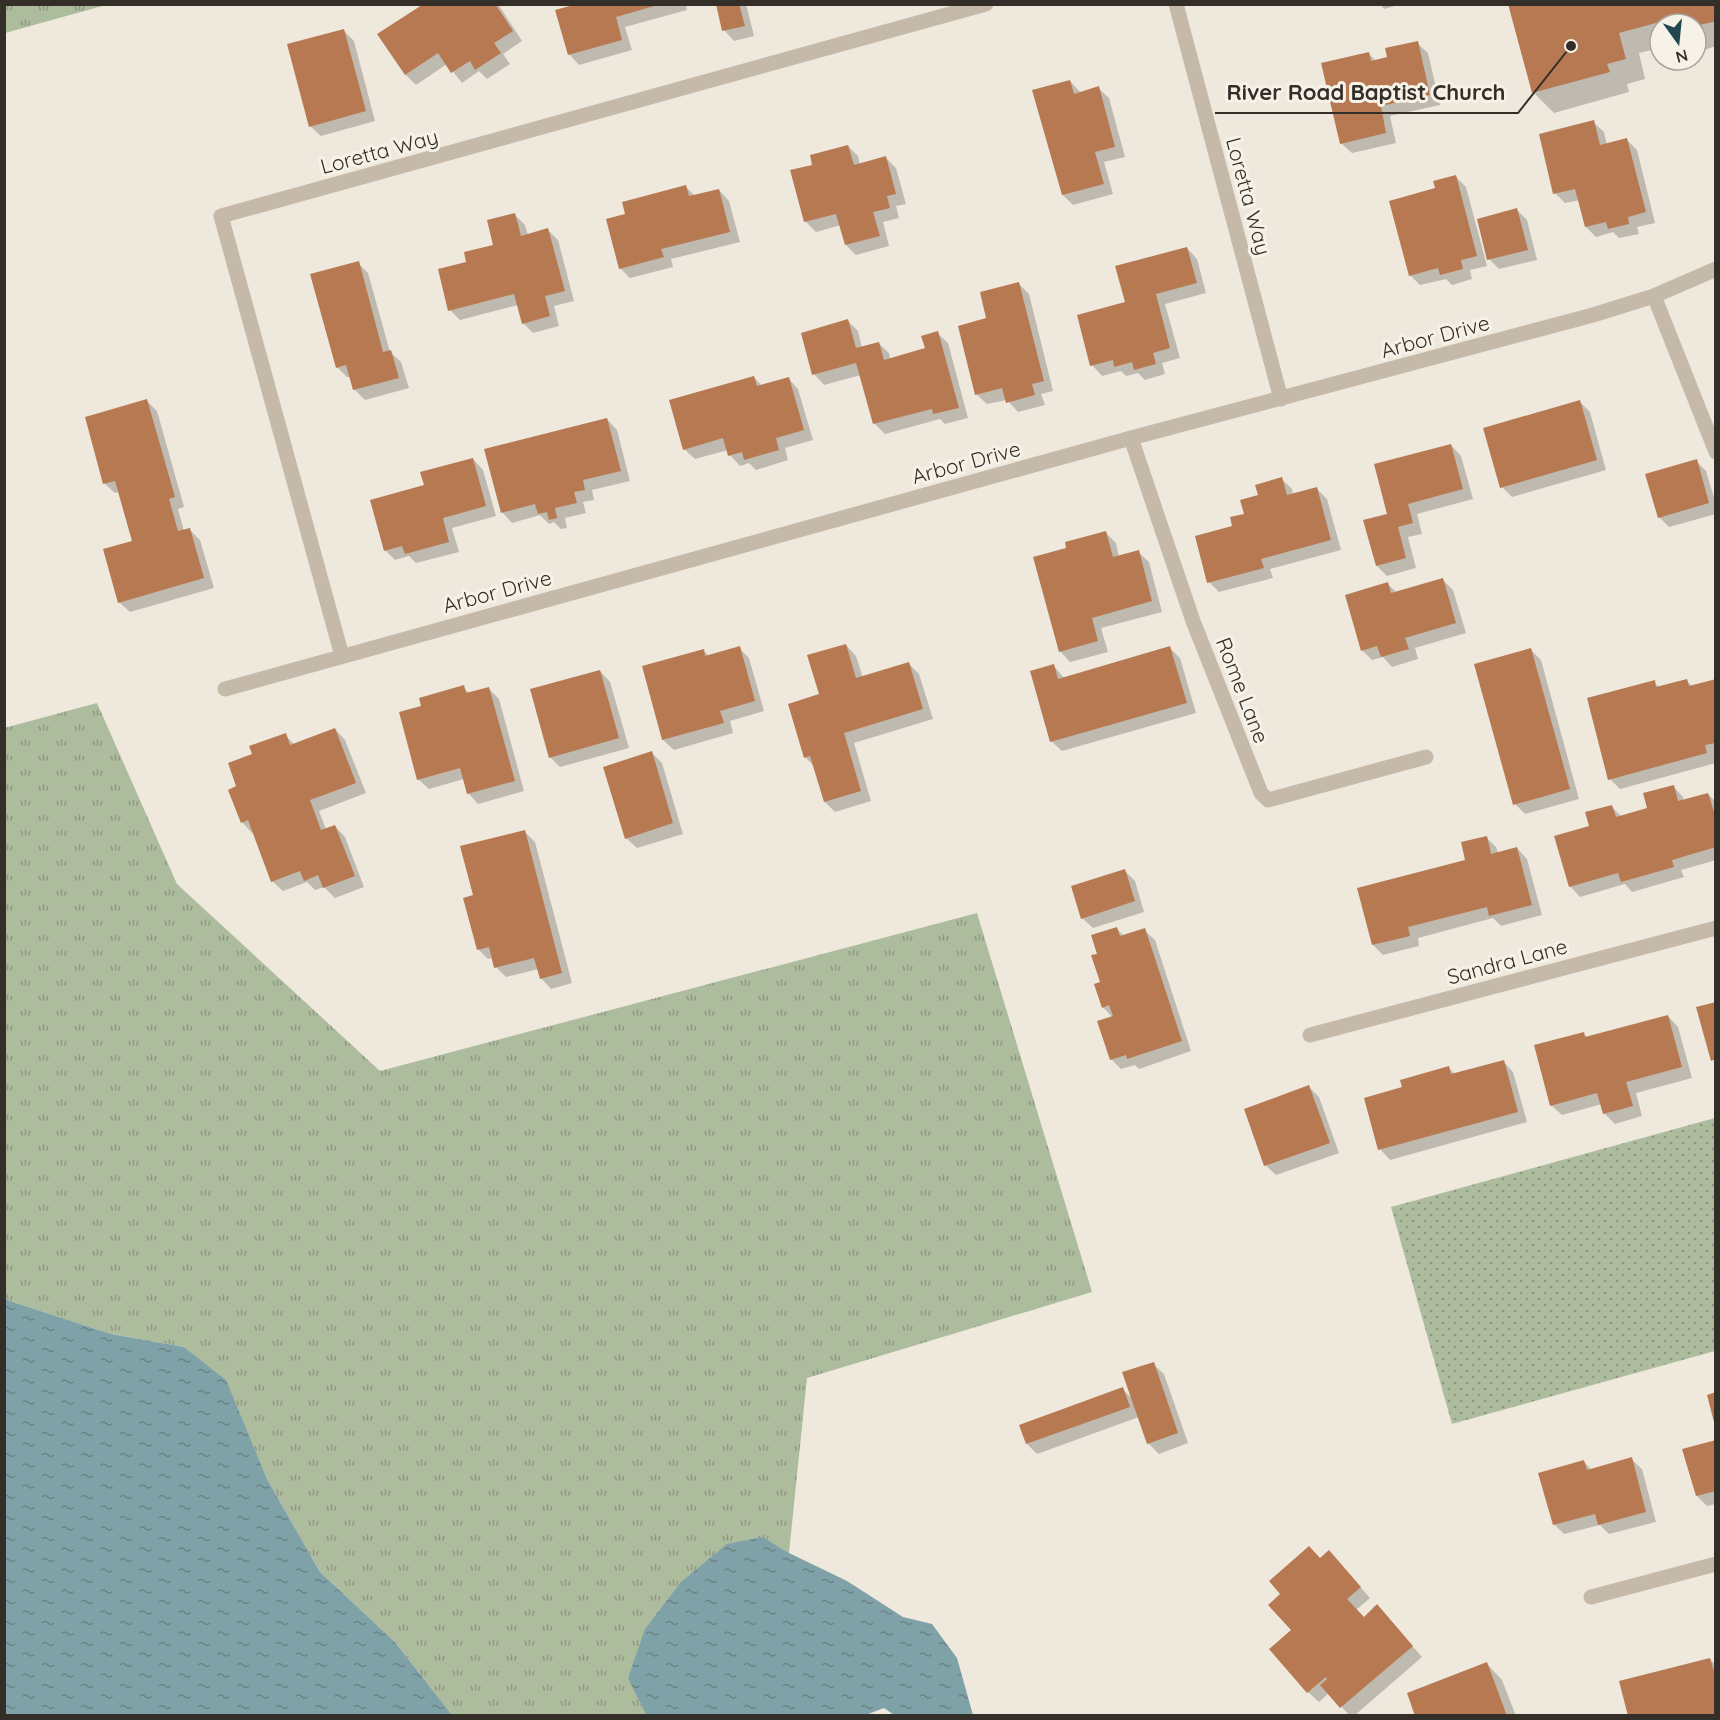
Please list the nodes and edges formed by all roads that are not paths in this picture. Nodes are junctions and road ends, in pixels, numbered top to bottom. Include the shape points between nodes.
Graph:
1 (986, 4) edge
2 (1176, 4) edge
3 (1716, 269) edge
4 (1654, 296) junction
5 (1281, 399) junction
6 (1131, 438) junction
7 (1716, 452) edge
8 (342, 656) junction
9 (225, 689) dead end
10 (1426, 758) dead end
11 (1716, 928) edge
12 (1310, 1035) dead end
13 (1716, 1564) edge
14 (1591, 1596) dead end

1 - 8 street, Loretta Way via 221,216
2 - 5 street, Loretta Way
3 - 4 street, Arbor Drive
4 - 5 street, Arbor Drive
4 - 7 street
5 - 6 street, Arbor Drive
6 - 8 street, Arbor Drive
6 - 10 street, Rome Lane via 1193,621 1261,793 1268,800
8 - 9 street, Arbor Drive
11 - 12 street, Sandra Lane
13 - 14 street

